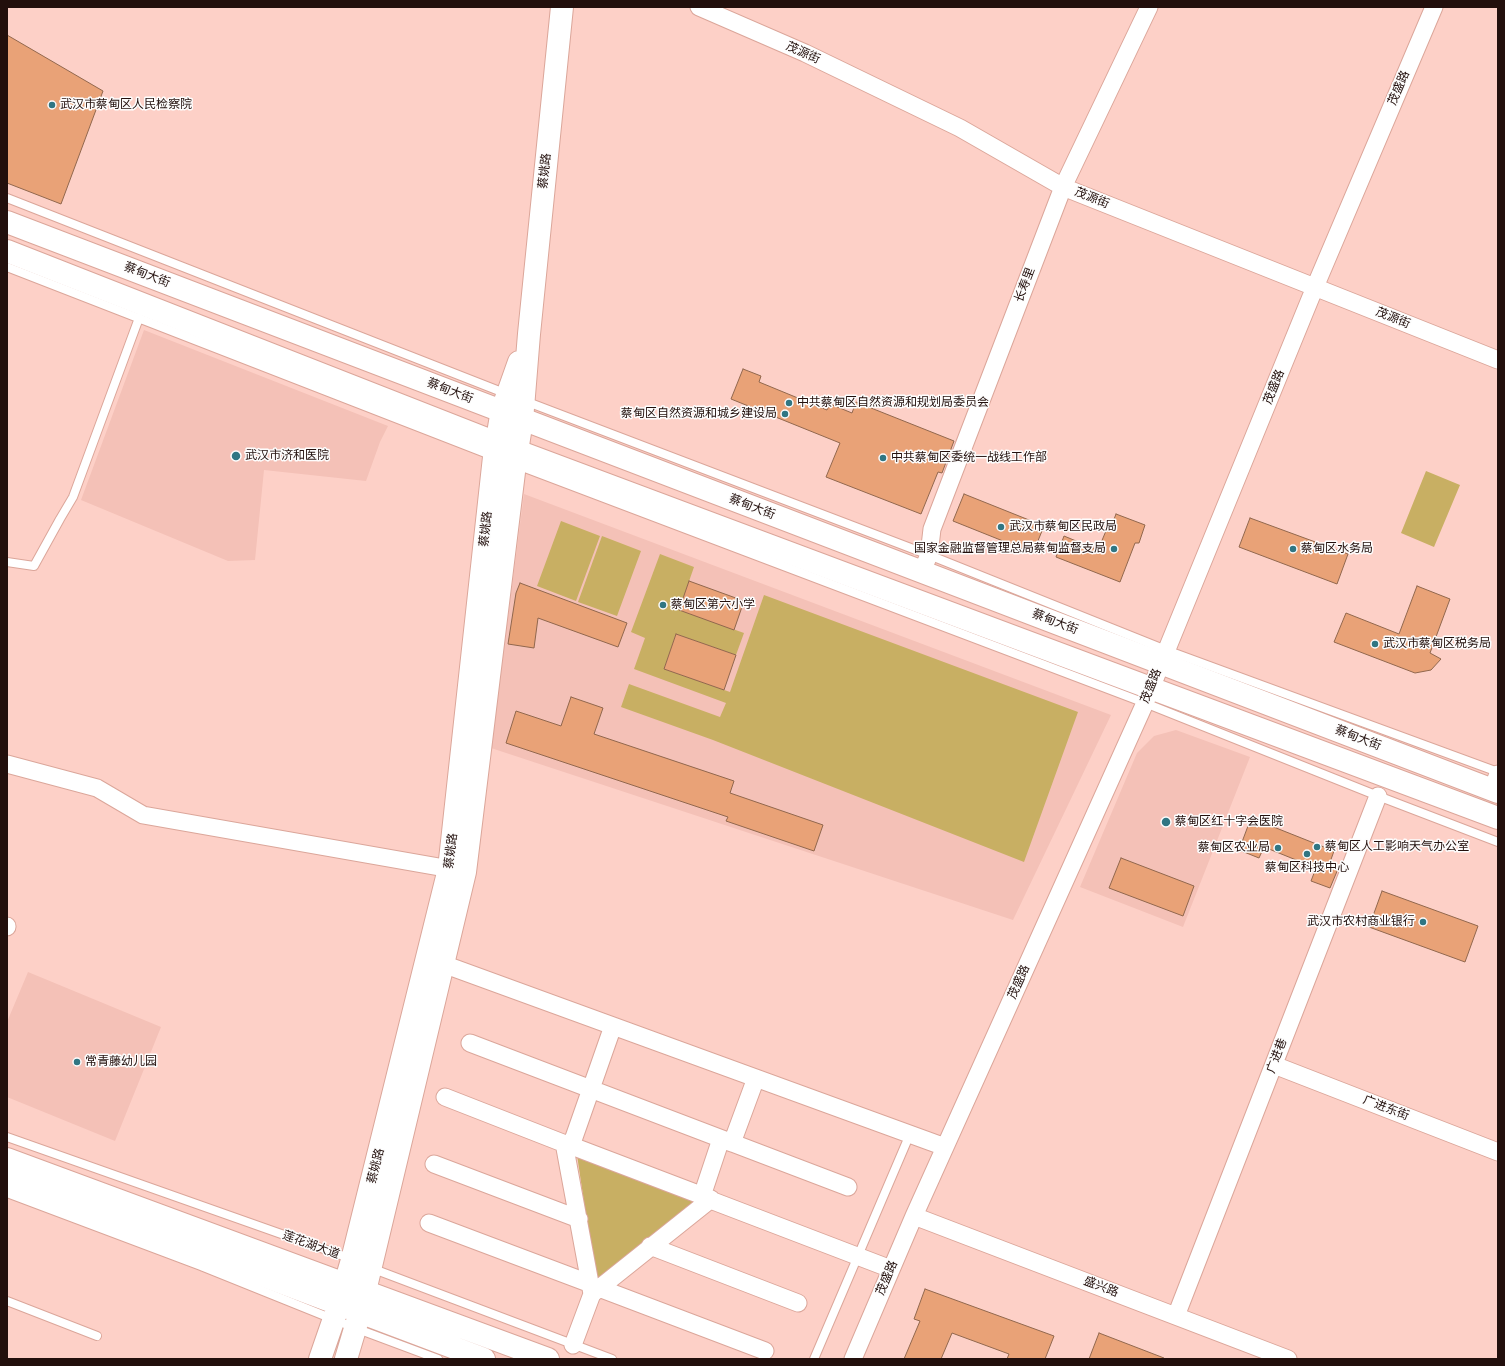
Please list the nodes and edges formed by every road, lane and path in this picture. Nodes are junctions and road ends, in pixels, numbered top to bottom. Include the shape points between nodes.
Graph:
1 (562, 7) edge
2 (699, 7) edge
3 (1149, 7) edge
4 (1434, 7) edge
5 (1063, 187) junction
6 (7, 198) edge
7 (7, 222) edge
8 (7, 251) edge
9 (7, 267) edge
10 (1314, 287) junction
11 (139, 318) junction
12 (1498, 360) edge
13 (514, 406) junction
14 (505, 456) junction
15 (7, 562) edge
16 (926, 563) junction
17 (1163, 656) junction
18 (1148, 696) junction
19 (7, 764) edge
20 (1497, 782) edge
21 (1378, 796) junction
22 (1498, 818) edge
23 (1498, 842) edge
24 (457, 870) junction
25 (436, 961) junction
26 (613, 1026) junction
27 (470, 1043) dead end
28 (1274, 1065) junction
29 (756, 1078) junction
30 (591, 1089) junction
31 (444, 1097) dead end
32 (910, 1134) junction
33 (7, 1137) edge
34 (727, 1141) junction
35 (567, 1144) junction
36 (945, 1147) junction
37 (1498, 1152) edge
38 (7, 1159) edge
39 (434, 1164) dead end
40 (7, 1179) edge
41 (848, 1187) dead end
42 (7, 1193) edge
43 (706, 1198) junction
44 (914, 1216) junction
45 (579, 1219) junction
46 (429, 1223) dead end
47 (650, 1246) junction
48 (858, 1256) junction
49 (361, 1264) junction
50 (891, 1269) junction
51 (594, 1289) junction
52 (345, 1300) junction
53 (7, 1301) edge
54 (798, 1303) dead end
55 (1176, 1316) junction
56 (357, 1320) junction
57 (96, 1336) dead end
58 (573, 1344) junction
59 (765, 1351) dead end
60 (320, 1359) edge
61 (346, 1359) edge
62 (438, 1359) edge
63 (484, 1359) edge
64 (548, 1359) edge
65 (612, 1359) edge
66 (814, 1359) edge
67 (853, 1359) edge
68 (1288, 1359) edge

1 - 13 main road, 蔡姚路 via 529,334
2 - 5 street, 茂源街 via 805,53 960,128
3 - 5 street, 长寿里
4 - 10 street, 茂盛路
5 - 10 street, 茂源街
5 - 16 street, 长寿里 via 932,530
6 - 13 lane
7 - 13 main road, 蔡甸大街
8 - 14 main road
9 - 11 lane
10 - 12 street, 茂源街
10 - 17 street, 茂盛路
11 - 14 lane
11 - 15 lane via 73,497 34,566
13 - 14 main road, 蔡姚路
13 - 16 main road, 蔡甸大街
14 - 18 main road
14 - 24 main road, 蔡姚路
16 - 17 main road, 蔡甸大街
17 - 18 street, 茂盛路
17 - 20 main road, 蔡甸大街
18 - 21 lane
18 - 22 main road
18 - 36 street, 茂盛路
19 - 24 street via 96,788 143,815
21 - 23 lane
21 - 28 street, 广进巷
24 - 25 main road, 蔡姚路
25 - 26 street
25 - 49 main road, 蔡姚路
26 - 29 street
26 - 30 street
27 - 30 street
28 - 37 street, 广进东街
28 - 55 street, 广进巷
29 - 32 street
29 - 34 street
30 - 34 street
30 - 35 street
31 - 35 street
32 - 36 street
32 - 48 lane
33 - 49 lane, 莲花湖大道
34 - 41 street
34 - 43 street
35 - 43 street
35 - 45 street
36 - 44 street, 茂盛路
38 - 52 main road, 莲花湖大道
39 - 45 street
40 - 52 main road, 莲花湖大道
42 - 52 lane, 莲花湖大道 via 201,1266
43 - 47 street
43 - 48 street
44 - 50 street, 茂盛路
44 - 55 street, 盛兴路
45 - 51 street
46 - 51 street
47 - 51 street
47 - 54 street
48 - 50 street
48 - 66 lane
49 - 52 main road, 蔡姚路
49 - 58 lane, 莲花湖大道
50 - 67 street, 茂盛路
51 - 58 street
51 - 59 street
52 - 56 main road, 莲花湖大道
52 - 60 main road, 蔡姚路
52 - 64 main road, 莲花湖大道
53 - 57 lane
55 - 68 street, 盛兴路
56 - 61 main road
56 - 62 lane, 莲花湖大道
56 - 63 main road, 莲花湖大道
58 - 65 lane, 莲花湖大道

